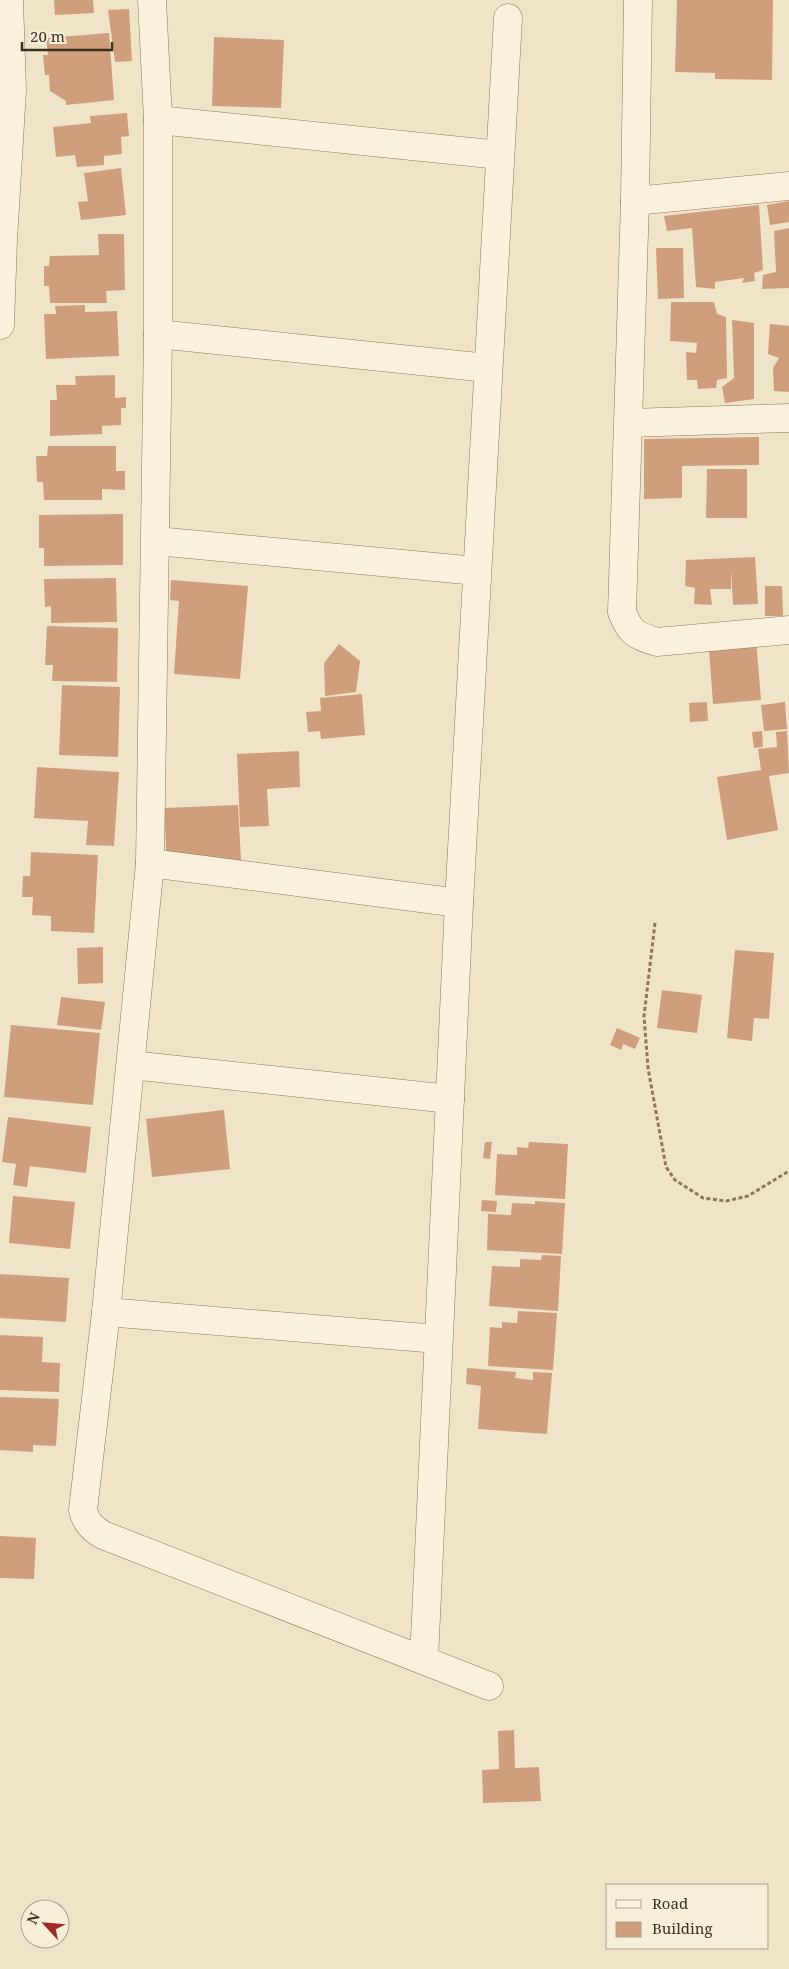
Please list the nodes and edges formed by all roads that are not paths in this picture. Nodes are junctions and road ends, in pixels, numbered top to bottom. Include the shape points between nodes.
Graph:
1 (9, 0) edge
2 (152, 0) edge
3 (638, 0) edge
4 (508, 18) dead end
5 (158, 120) junction
6 (500, 154) junction
7 (789, 186) edge
8 (635, 201) junction
9 (0, 325) edge
10 (158, 334) junction
11 (488, 368) junction
12 (789, 418) edge
13 (629, 423) junction
14 (156, 541) junction
15 (477, 570) junction
16 (789, 630) edge
17 (150, 862) junction
18 (459, 903) junction
19 (130, 1065) junction
20 (450, 1099) junction
21 (106, 1312) junction
22 (438, 1340) junction
23 (424, 1660) junction
24 (489, 1686) dead end

1 - 9 street via 12,90
2 - 5 street
3 - 8 street
4 - 6 street
5 - 6 street
5 - 10 street
6 - 11 street
7 - 8 street
8 - 13 street
10 - 11 street
10 - 14 street
11 - 15 street
12 - 13 street
13 - 16 street via 622,612 628,627 640,637 657,642
14 - 15 street
14 - 17 street
15 - 18 street
17 - 18 street
17 - 19 street
18 - 20 street
19 - 20 street
19 - 21 street
20 - 22 street
21 - 22 street
21 - 23 street via 83,1502 85,1518 90,1525 104,1535
22 - 23 street
23 - 24 street

